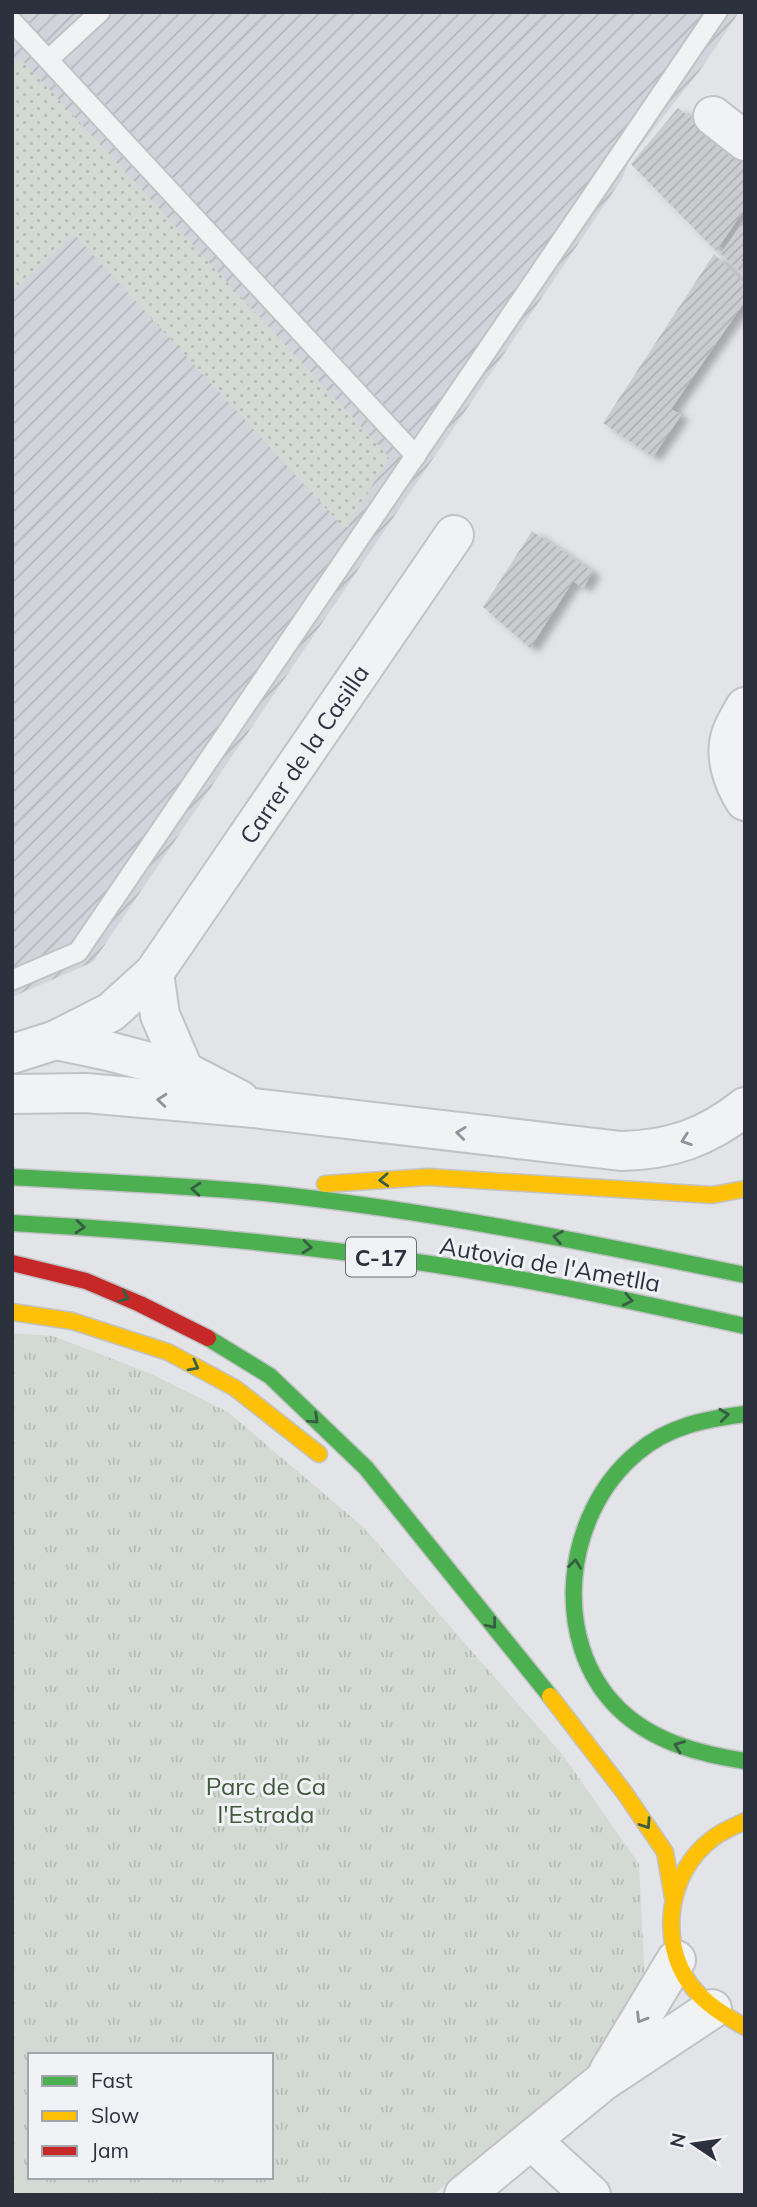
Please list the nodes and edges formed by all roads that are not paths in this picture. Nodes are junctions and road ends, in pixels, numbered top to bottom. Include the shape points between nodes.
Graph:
1 (100, 12) edge
2 (716, 12) edge
3 (12, 21) edge
4 (49, 59) junction
5 (713, 116) dead end
6 (745, 141) edge
7 (416, 456) junction
8 (454, 535) dead end
9 (745, 707) edge
10 (745, 801) edge
11 (155, 973) junction
12 (12, 980) edge
13 (56, 1040) junction
14 (12, 1054) edge
15 (184, 1071) junction
16 (12, 1094) edge
17 (745, 1107) edge
18 (254, 1108) junction
19 (12, 1177) edge
20 (745, 1189) edge
21 (264, 1193) junction
22 (12, 1223) edge
23 (12, 1263) edge
24 (745, 1275) edge
25 (12, 1312) edge
26 (745, 1325) edge
27 (745, 1414) edge
28 (336, 1467) dead end
29 (373, 1502) dead end
30 (449, 1571) junction
31 (745, 1761) edge
32 (745, 1821) edge
33 (673, 1898) junction
34 (676, 1959) junction
35 (728, 2018) edge
36 (602, 2082) junction
37 (531, 2140) junction
38 (464, 2195) edge
39 (591, 2195) edge

1 - 4 lane
2 - 7 lane
3 - 4 lane
4 - 7 lane
5 - 6 street
7 - 12 lane via 78,951
8 - 11 street, Carrer de la Casilla
9 - 10 street via 731,734 730,762 733,782
11 - 13 street, Carrer de la Casilla via 111,1013
11 - 15 street via 160,1015
13 - 14 street, Carrer de la Casilla
13 - 15 street
15 - 18 street
18 -> 16 street via 86,1093
17 -> 18 street via 692,1139 653,1150 621,1151
21 -> 19 main road, Autovia de l'Ametlla / C-17
20 -> 21 main road via 712,1195 429,1177
24 -> 21 main road, Autovia de l'Ametlla / C-17 via 589,1242
22 -> 26 main road, Autovia de l'Ametlla / C-17 via 347,1252 560,1287
23 -> 30 main road via 86,1281 140,1304 270,1377 366,1468
25 -> 28 main road via 72,1321 167,1352 235,1388
31 -> 27 main road via 675,1746 615,1704 593,1675 572,1600 574,1560 583,1526 621,1466 646,1444 684,1424 721,1414
29 - 30 main road
30 -> 33 main road via 624,1792 665,1852
32 - 33 main road via 712,1838 694,1855
33 - 34 main road via 670,1929
34 - 35 main road via 697,1996
34 -> 36 street
35 - 36 street
36 - 37 street
37 - 38 street
37 - 39 street

